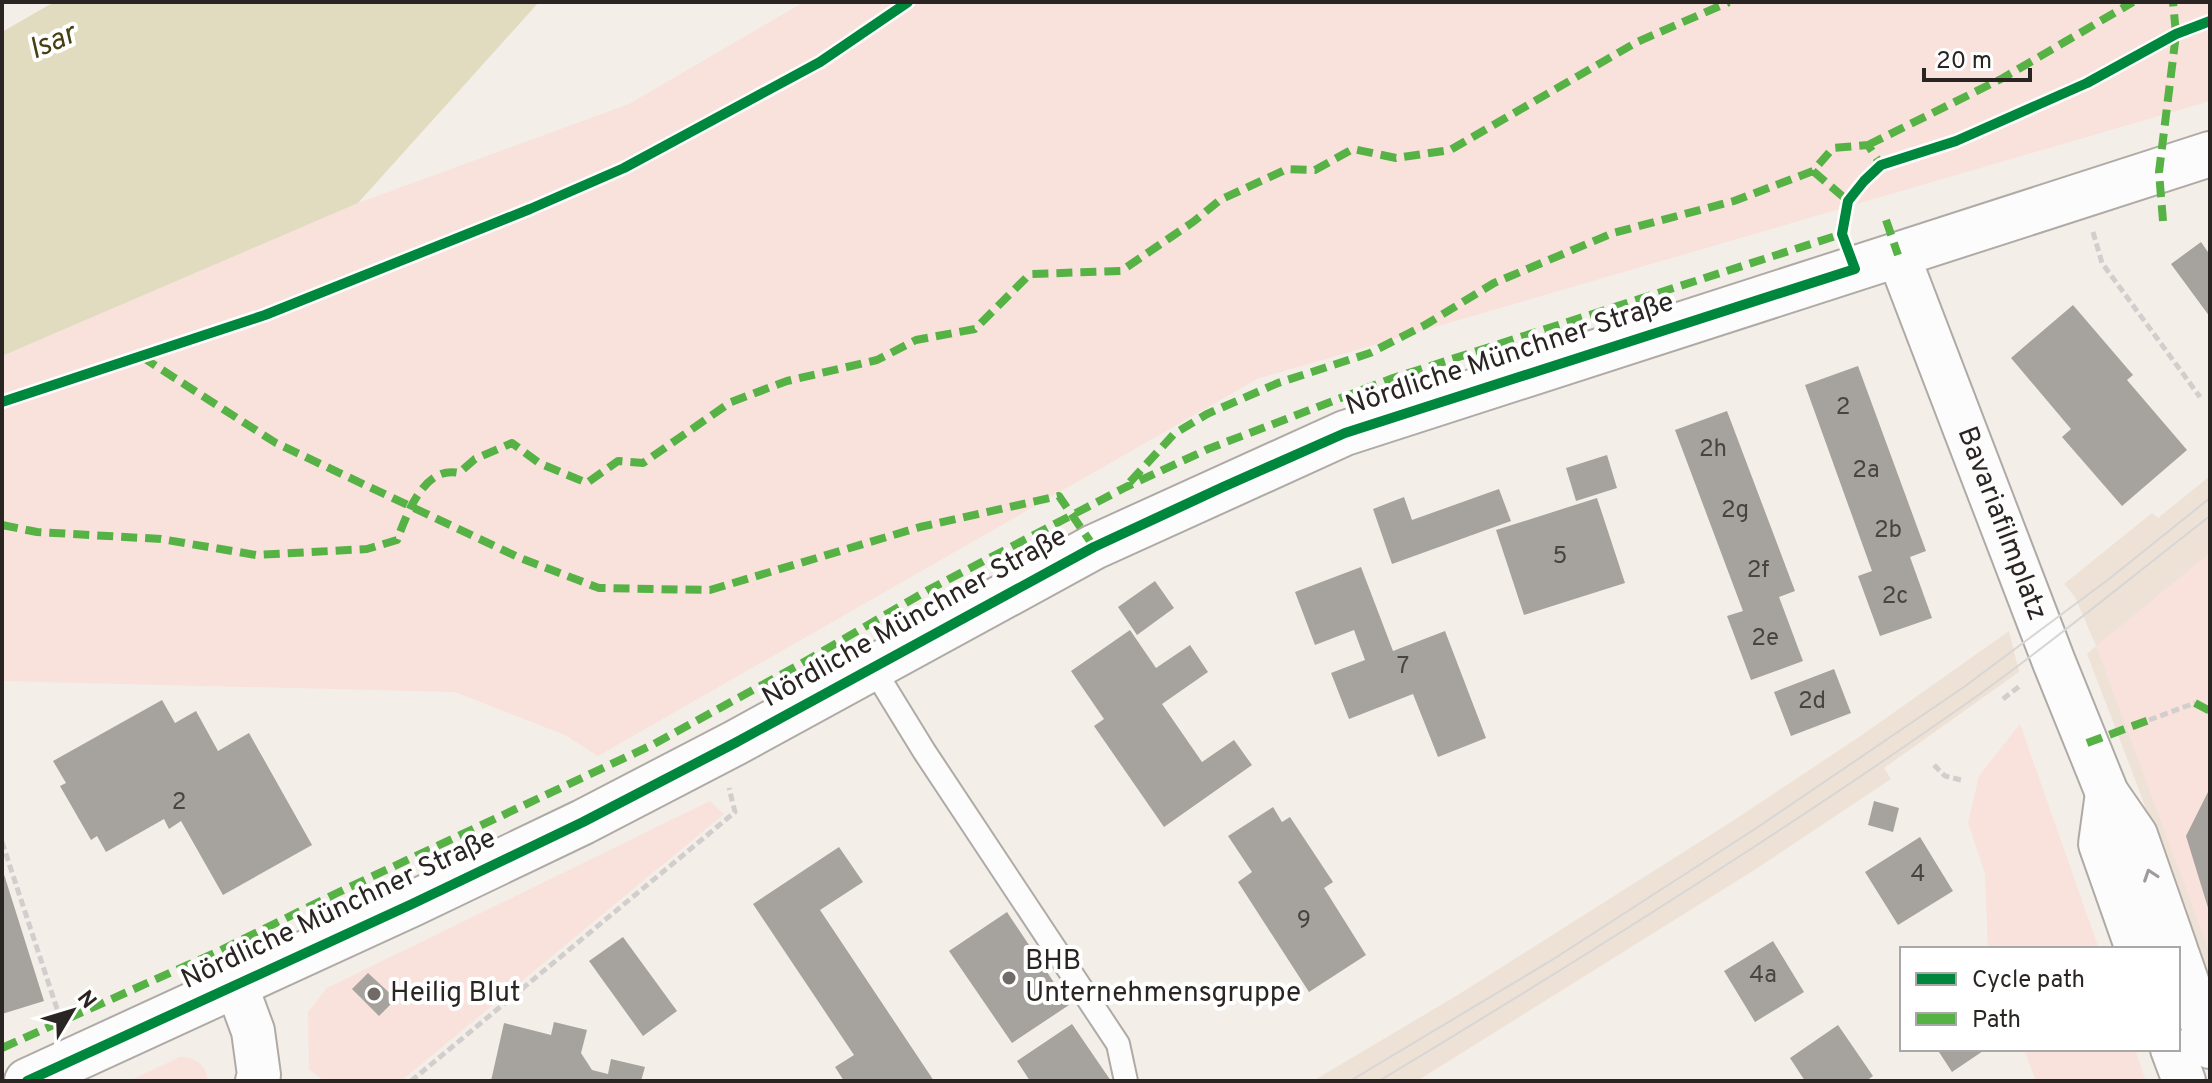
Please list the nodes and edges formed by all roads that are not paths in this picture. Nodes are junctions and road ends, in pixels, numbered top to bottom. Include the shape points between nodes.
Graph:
1 (2210, 154) edge
2 (1898, 255) junction
3 (873, 668) junction
4 (2107, 793) junction
5 (2136, 947) edge
6 (2175, 947) edge
7 (2180, 961) edge
8 (236, 985) junction
9 (2210, 1047) edge
10 (2173, 1051) edge
11 (27, 1081) edge
12 (257, 1081) edge
13 (1126, 1081) edge
14 (2184, 1081) edge

1 - 2 main road, Nördliche Münchner Straße
2 - 3 main road, Nördliche Münchner Straße via 1345,433 1094,547
2 - 4 street, Bavariafilmplatz
3 - 8 main road, Nördliche Münchner Straße via 583,822
3 - 13 lane via 1118,1044
4 - 5 street, Bavariafilmplatz via 2100,844
6 -> 4 street, Bavariafilmplatz via 2136,835
7 - 9 street
8 - 11 main road, Nördliche Münchner Straße
8 - 12 street via 253,1031
10 - 14 street

